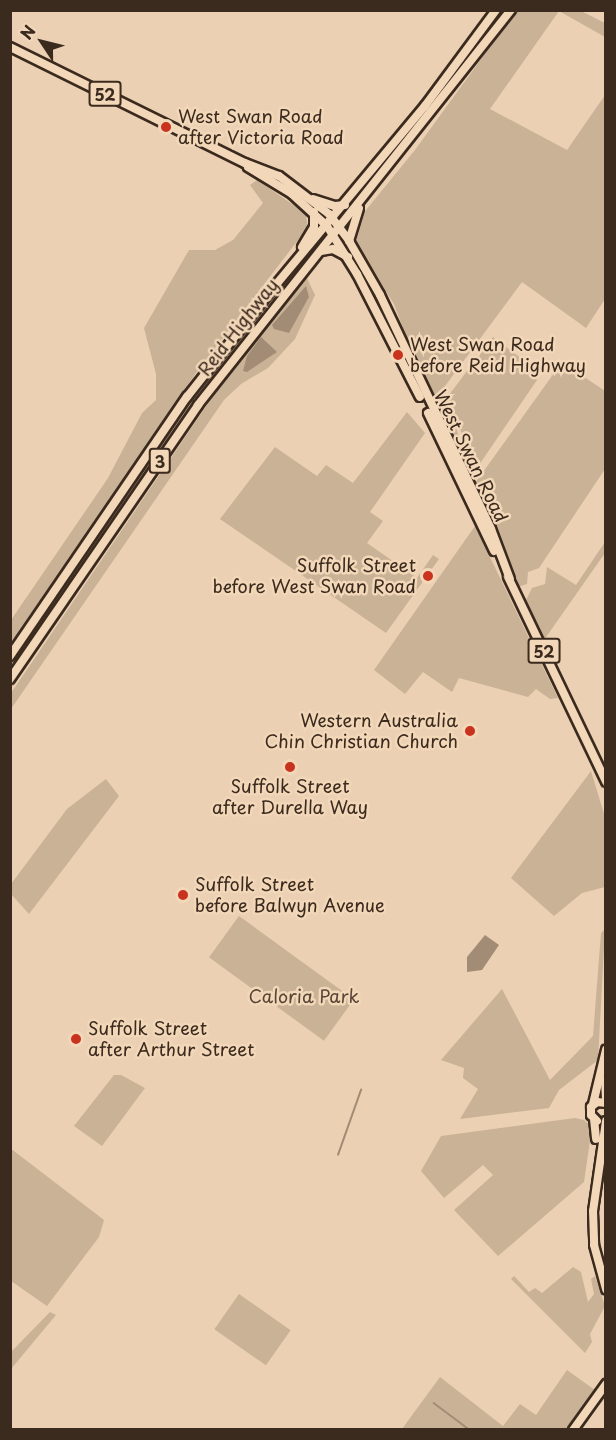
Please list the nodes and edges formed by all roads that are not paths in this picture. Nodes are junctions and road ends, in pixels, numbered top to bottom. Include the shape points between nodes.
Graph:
1 (496, 10) edge
2 (511, 10) edge
3 (10, 47) edge
4 (245, 163) junction
5 (313, 199) junction
6 (345, 204) junction
7 (360, 205) junction
8 (314, 212) junction
9 (330, 223) junction
10 (337, 232) junction
11 (350, 241) junction
12 (320, 251) junction
13 (348, 257) junction
14 (298, 259) junction
15 (510, 579) junction
16 (10, 656) edge
17 (10, 680) edge
18 (606, 782) edge
19 (606, 1050) edge
20 (606, 1078) edge
21 (606, 1102) edge
22 (593, 1104) junction
23 (594, 1119) junction
24 (606, 1120) edge
25 (595, 1176) junction
26 (606, 1289) edge
27 (606, 1384) edge
28 (573, 1430) edge

1 - 6 highway, Reid Highway / 3
2 - 7 highway, Reid Highway / 3
3 - 4 main road, West Swan Road / 52
4 - 5 main road, West Swan Road / 52 via 279,176
4 - 8 main road, West Swan Road / 52
5 - 6 highway via 335,206
5 - 9 main road, West Swan Road / 52
6 - 9 highway, Reid Highway / 3
7 - 10 highway, Reid Highway / 3
7 - 11 highway
8 - 9 main road, West Swan Road / 52
8 - 14 highway via 314,227
9 - 10 main road, West Swan Road / 52
9 - 14 highway, Reid Highway / 3
10 - 11 main road, West Swan Road / 52
10 - 12 highway, Reid Highway / 3
10 - 13 main road, West Swan Road / 52
11 - 15 main road, West Swan Road / 52 via 462,469
12 - 13 highway via 333,249
12 - 17 highway, Reid Highway / 3 via 198,405
13 - 15 main road, West Swan Road / 52
14 - 16 highway, Reid Highway / 3 via 187,398
15 - 18 main road, West Swan Road / 52
19 - 22 main road
20 - 21 main road
21 - 22 main road
22 - 23 main road via 590,1111
23 - 24 main road
23 - 25 main road
24 - 25 main road
25 - 26 main road via 594,1245
27 - 28 main road

